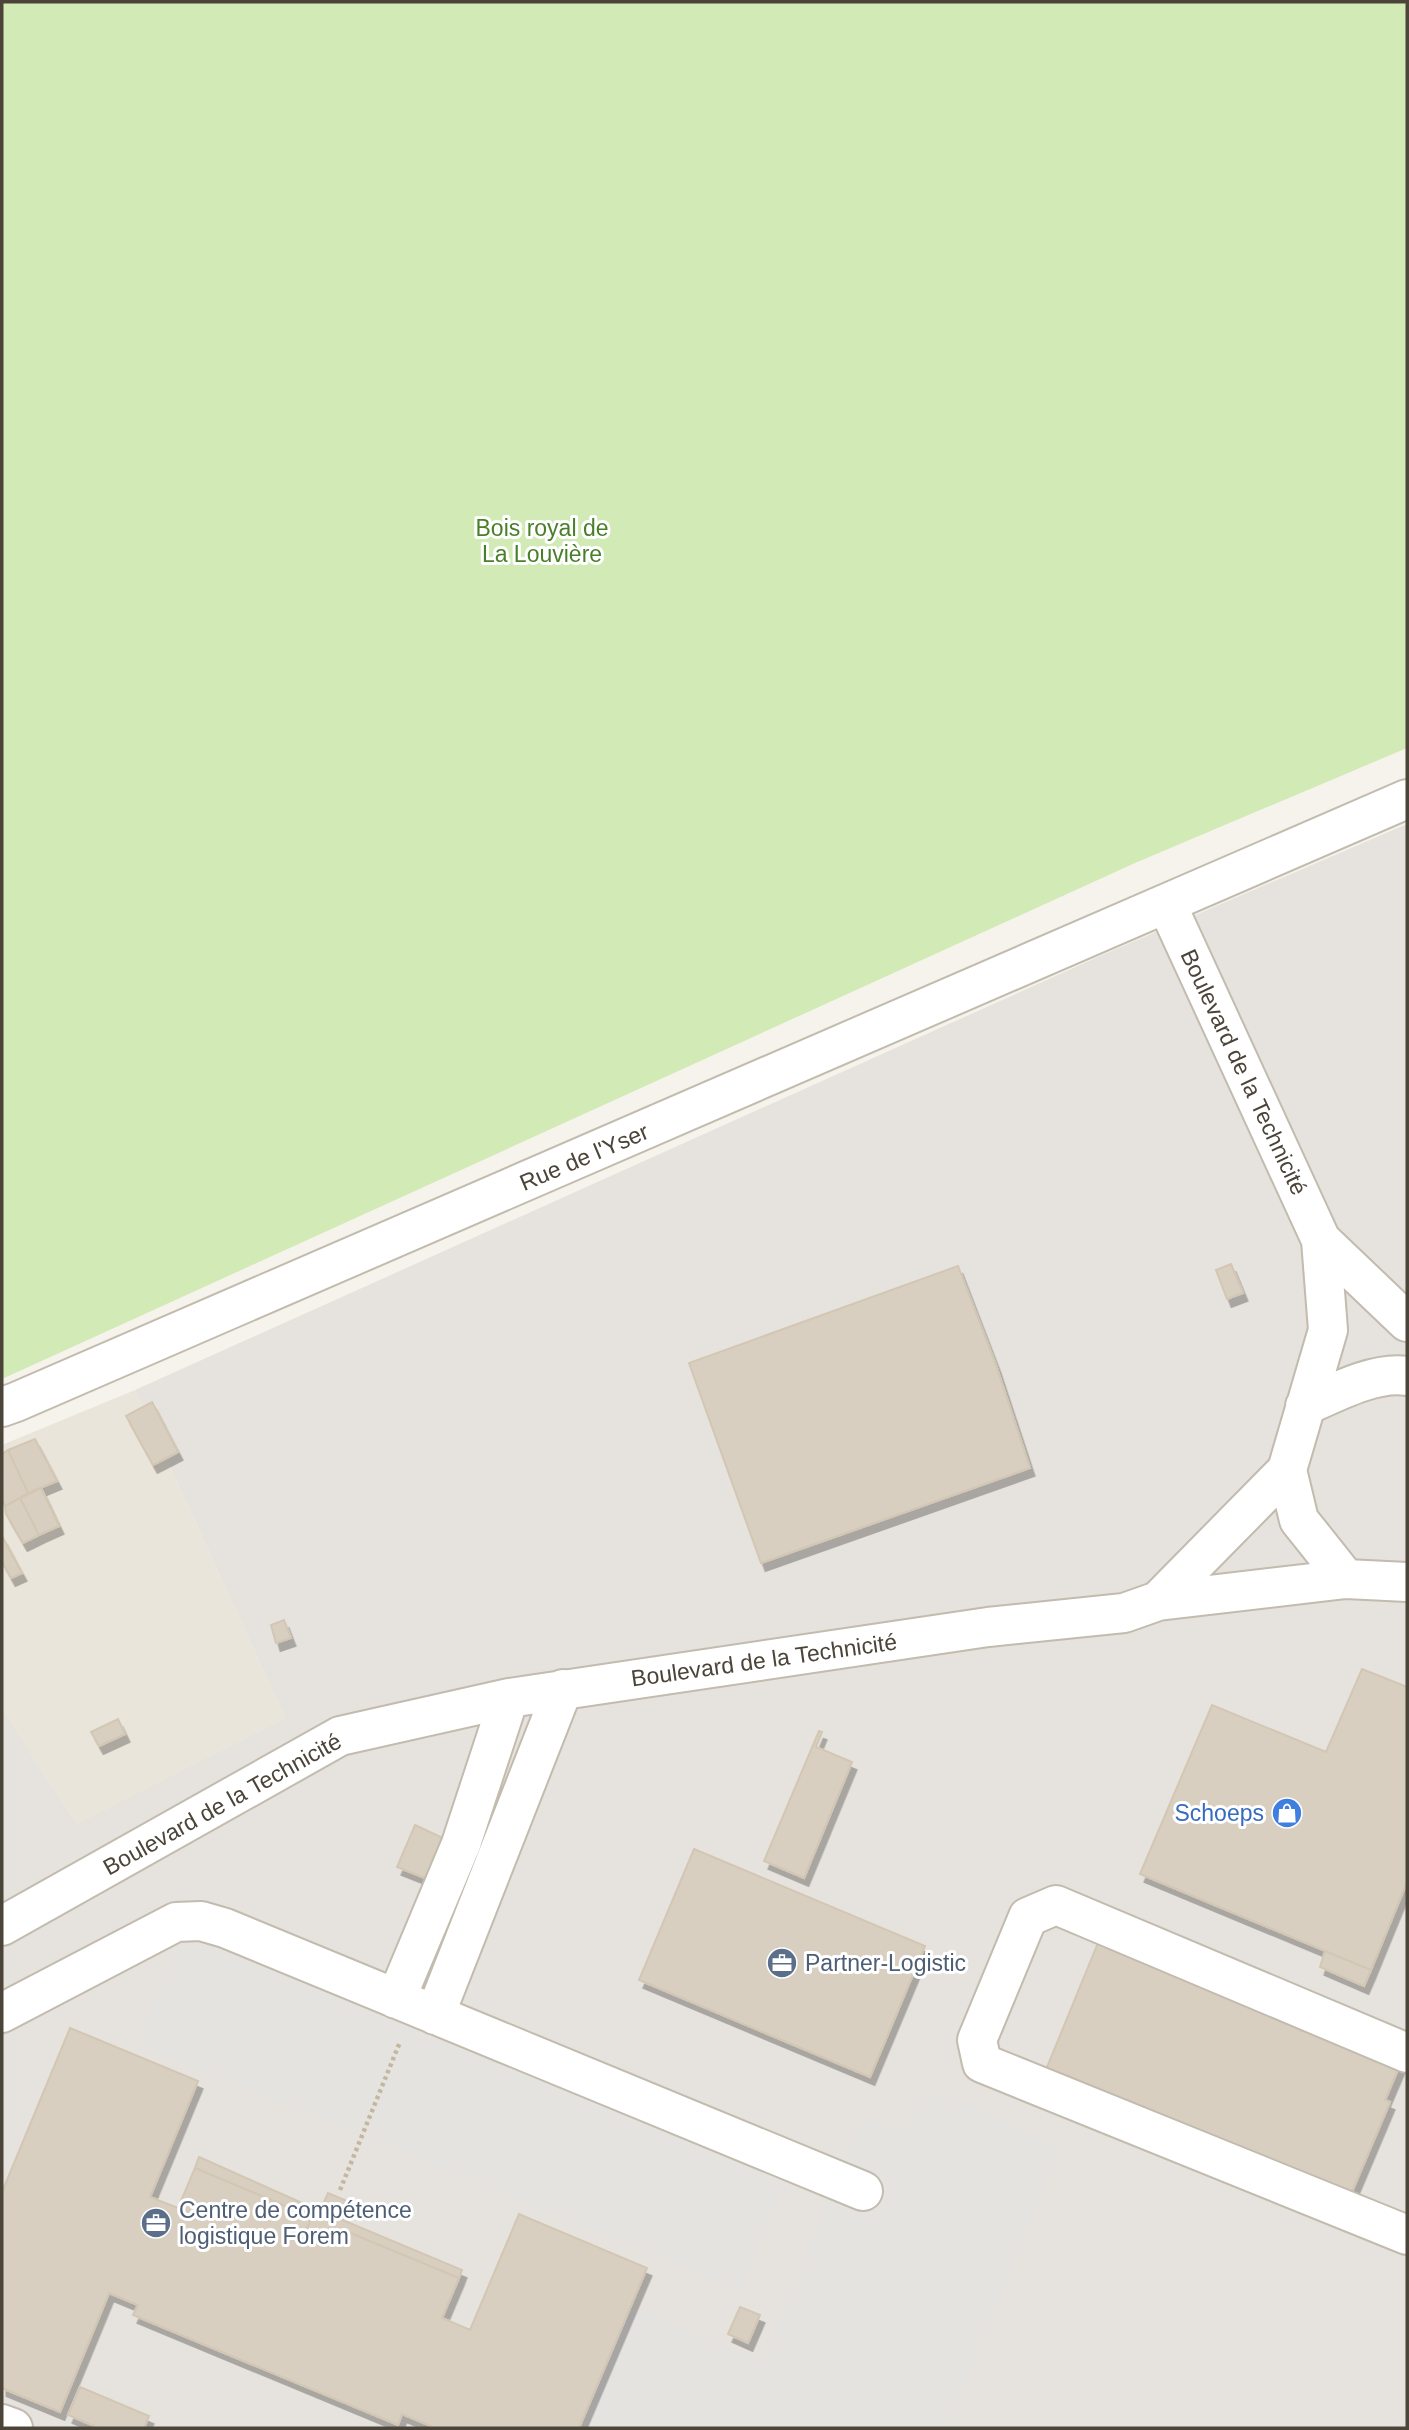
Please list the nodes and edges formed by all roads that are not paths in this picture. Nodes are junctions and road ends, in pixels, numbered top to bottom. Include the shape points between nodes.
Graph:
1 (1407, 799) edge
2 (1167, 905) junction
3 (1321, 1240) junction
4 (1407, 1322) edge
5 (1407, 1376) edge
6 (1305, 1406) junction
7 (2, 1407) edge
8 (1287, 1470) junction
9 (1346, 1579) junction
10 (1407, 1582) edge
11 (1158, 1601) junction
12 (563, 1689) junction
13 (509, 1698) junction
14 (2, 1926) edge
15 (415, 2007) junction
16 (2, 2013) edge
17 (1407, 2053) edge
18 (863, 2191) dead end
19 (1407, 2235) edge
20 (2, 2424) edge
21 (13, 2428) edge

1 - 2 street, Rue de l'Yser
2 - 3 street, Boulevard de la Technicité
2 - 7 street, Rue de l'Yser
3 - 4 street, Boulevard de la Technicité
3 - 6 street, Boulevard de la Technicité via 1328,1330
5 - 6 street via 1355,1384
6 - 8 street, Boulevard de la Technicité
8 - 9 street via 1299,1520
8 - 11 street, Boulevard de la Technicité
9 - 10 street
9 - 11 street
11 - 12 street, Boulevard de la Technicité via 1124,1612 988,1627
12 - 13 street, Boulevard de la Technicité
12 - 15 street
13 - 14 street, Boulevard de la Technicité via 340,1736
13 - 15 street via 461,1843
15 - 16 street via 201,1921 176,1922
15 - 18 street
17 - 19 street via 1056,1905 1028,1917 977,2040 982,2063
20 - 21 street

